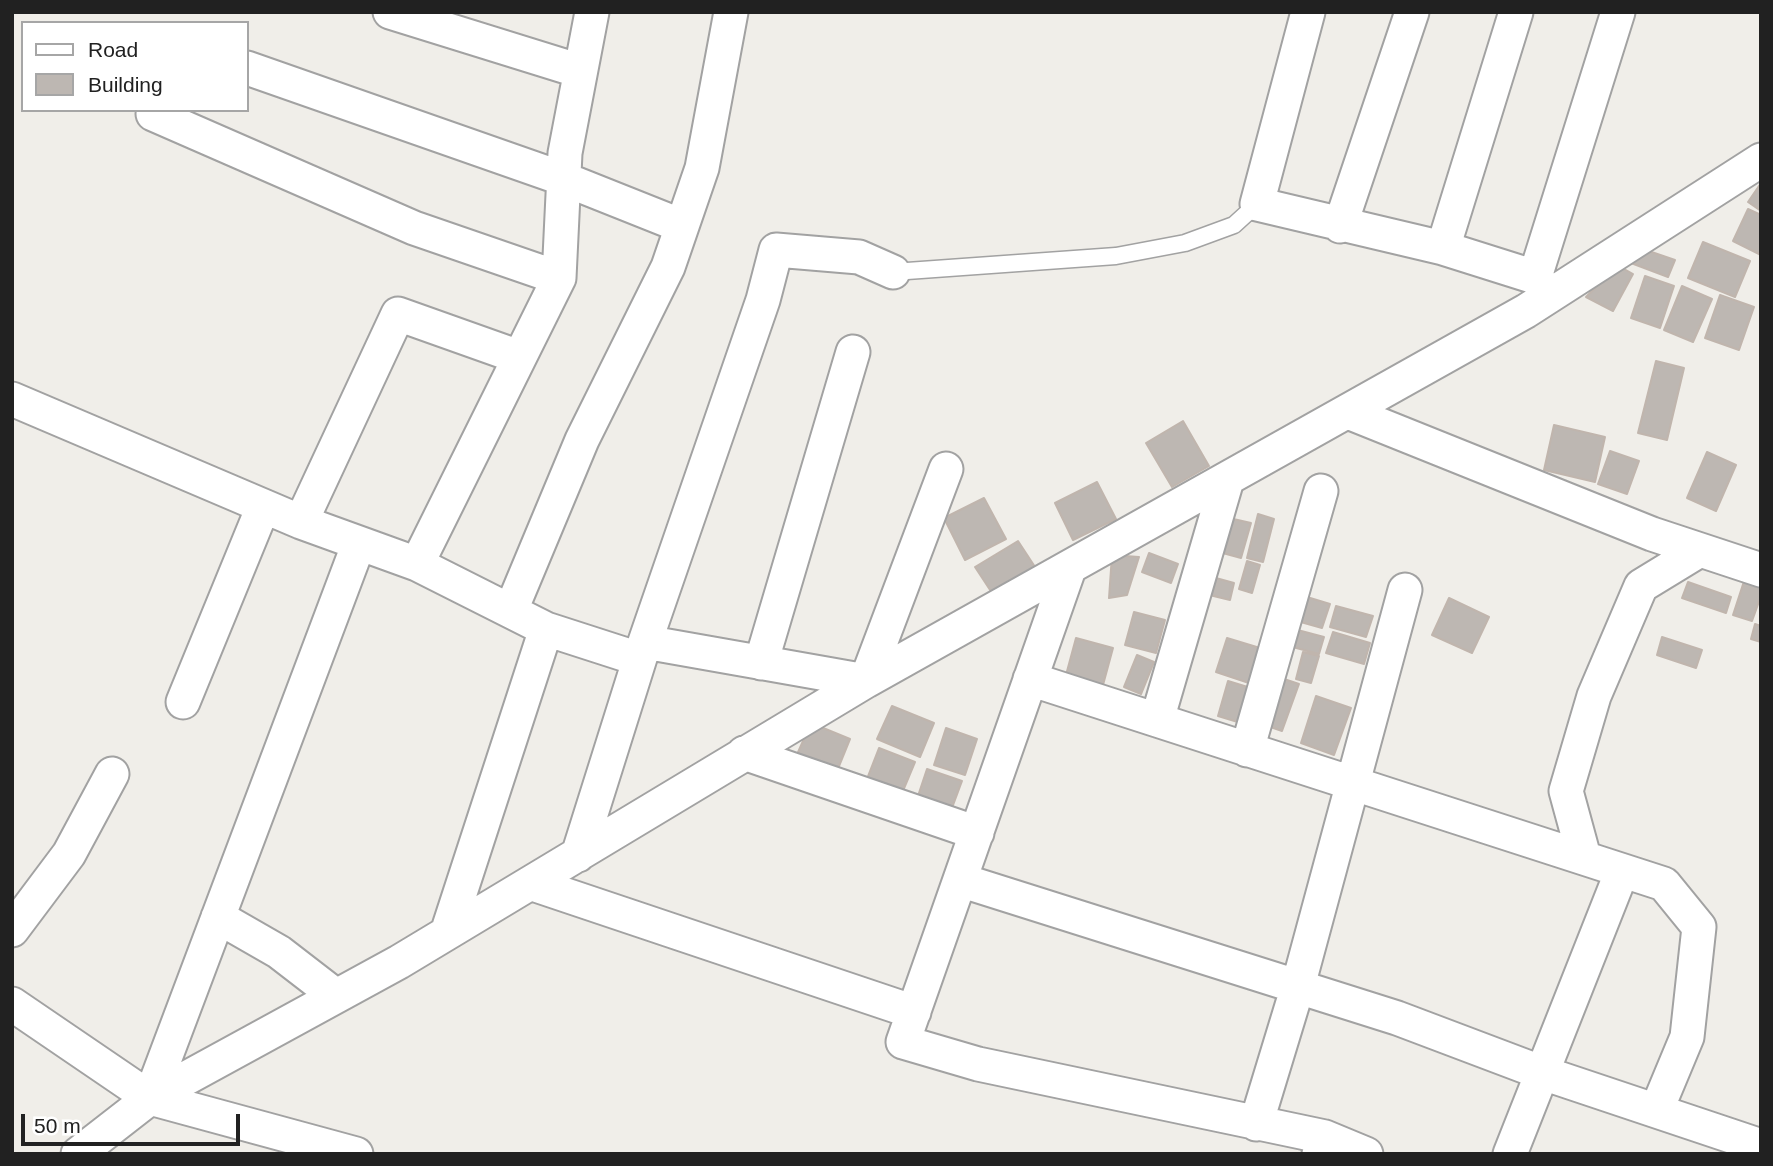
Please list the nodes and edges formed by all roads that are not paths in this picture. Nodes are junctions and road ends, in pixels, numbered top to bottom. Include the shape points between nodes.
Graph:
1 (390, 12) edge
2 (592, 12) edge
3 (731, 12) edge
4 (1308, 12) edge
5 (1412, 12) edge
6 (1516, 12) edge
7 (1618, 12) edge
8 (248, 68) edge
9 (580, 71) junction
10 (153, 114) dead end
11 (1761, 160) edge
12 (564, 179) junction
13 (1257, 204) junction
14 (682, 226) junction
15 (1340, 226) junction
16 (1443, 248) junction
17 (893, 272) joint
18 (559, 278) junction
19 (1543, 286) junction
20 (853, 352) dead end
21 (519, 358) junction
22 (12, 399) edge
23 (1348, 412) junction
24 (946, 469) dead end
25 (1227, 480) junction
26 (1321, 491) dead end
27 (263, 507) junction
28 (301, 522) junction
29 (359, 543) junction
30 (1700, 550) junction
31 (417, 564) junction
32 (1069, 569) junction
33 (1761, 570) edge
34 (1405, 590) dead end
35 (511, 610) junction
36 (546, 629) junction
37 (642, 650) junction
38 (761, 663) junction
39 (1030, 679) junction
40 (866, 681) junction
41 (183, 702) dead end
42 (1157, 720) junction
43 (1247, 750) junction
44 (744, 753) junction
45 (112, 774) dead end
46 (1353, 783) junction
47 (976, 833) junction
48 (578, 855) junction
49 (1584, 857) junction
50 (1622, 871) junction
51 (960, 880) junction
52 (533, 884) junction
53 (218, 917) junction
54 (12, 930) edge
55 (447, 933) junction
56 (1298, 986) junction
57 (336, 996) junction
58 (12, 1004) edge
59 (914, 1012) junction
60 (1540, 1072) junction
61 (150, 1097) junction
62 (1657, 1108) junction
63 (1256, 1124) junction
64 (1322, 1145) edge
65 (1761, 1146) edge
66 (78, 1154) edge
67 (356, 1154) edge
68 (1366, 1154) edge
69 (1510, 1154) edge

1 - 9 street
2 - 9 street
3 - 14 street via 702,168
4 - 13 street
5 - 15 street
6 - 16 street
7 - 19 street
8 - 12 street
9 - 12 street
10 - 18 street via 414,228
11 - 19 street
12 - 14 street
12 - 18 street
13 - 15 street
13 - 17 lane via 1234,225 1185,243 1116,257
14 - 35 street via 668,267 582,440
15 - 16 street
16 - 19 street
17 - 37 street via 859,257 776,250 763,300
18 - 21 street
19 - 23 street
20 - 38 street
21 - 28 street via 398,314
21 - 31 street
22 - 27 street
23 - 25 street
23 - 30 street
24 - 40 street
25 - 32 street
25 - 42 street
26 - 43 street
27 - 28 street
27 - 41 street
28 - 29 street
29 - 31 street
29 - 53 street
30 - 33 street
30 - 49 street via 1641,586 1594,696 1566,791
31 - 35 street
32 - 39 street
32 - 40 street
34 - 46 street
35 - 36 street
36 - 37 street
36 - 55 street
37 - 38 street
37 - 48 street
38 - 40 street
39 - 42 street
39 - 47 street
40 - 44 street
42 - 43 street
43 - 46 street
44 - 47 street
44 - 48 street
45 - 54 street via 69,855
46 - 49 street
46 - 56 street
47 - 51 street
48 - 52 street
49 - 50 street
50 - 60 street
50 - 62 street via 1664,884 1699,927 1687,1037
51 - 56 street
51 - 59 street
52 - 55 street
52 - 59 street
53 - 57 street via 278,952
53 - 61 street
55 - 57 street
56 - 60 street
56 - 63 street
57 - 61 street
58 - 61 street
59 - 63 street via 904,1042 978,1064
60 - 62 street
60 - 69 street
61 - 66 street
61 - 67 street
62 - 65 street
63 - 64 street
64 - 68 street

